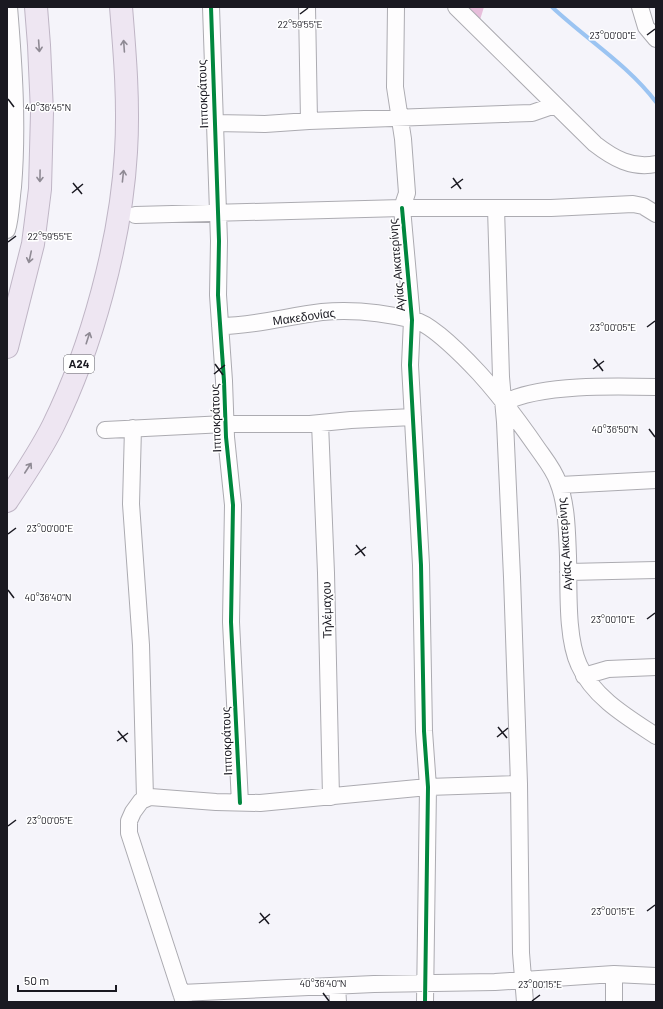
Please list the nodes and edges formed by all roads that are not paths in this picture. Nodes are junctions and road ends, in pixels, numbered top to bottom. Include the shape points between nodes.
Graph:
1 (9, 7) edge
2 (36, 7) edge
3 (121, 7) edge
4 (211, 7) edge
5 (307, 7) edge
6 (396, 7) edge
7 (456, 7) edge
8 (640, 7) edge
9 (656, 39) edge
10 (554, 105) junction
11 (398, 117) junction
12 (309, 121) junction
13 (214, 123) junction
14 (656, 164) edge
15 (402, 208) junction
16 (496, 208) junction
17 (217, 213) junction
18 (656, 214) edge
19 (136, 215) dead end
20 (7, 230) edge
21 (412, 320) junction
22 (220, 326) junction
23 (7, 347) edge
24 (656, 387) edge
25 (504, 403) junction
26 (413, 417) junction
27 (320, 423) junction
28 (225, 424) junction
29 (133, 428) junction
30 (104, 430) dead end
31 (656, 480) edge
32 (560, 485) junction
33 (7, 501) edge
34 (656, 570) edge
35 (568, 572) junction
36 (656, 667) edge
37 (584, 676) junction
38 (656, 736) edge
39 (519, 784) junction
40 (428, 787) junction
41 (331, 797) junction
42 (145, 798) junction
43 (240, 803) junction
44 (614, 974) junction
45 (656, 976) edge
46 (524, 980) junction
47 (425, 983) junction
48 (337, 986) junction
49 (182, 998) edge
50 (338, 1002) edge
51 (425, 1002) edge
52 (526, 1002) edge
53 (614, 1002) edge

1 - 20 street via 14,76 15,152
2 -> 23 highway via 42,98 40,189 32,250
33 -> 3 highway, Α24 via 40,449 66,397 92,327 112,255 126,152 126,66
4 - 13 street, Ιπποκράτους
5 - 12 street
6 - 11 street, Αγίας Αικατερίνης via 394,82
7 - 10 street
8 - 9 street via 646,27
10 - 11 street via 532,113
10 - 14 street via 595,144 619,160 647,166
11 - 12 street
11 - 15 street, Αγίας Αικατερίνης via 403,139 407,193
12 - 13 street via 250,125
13 - 17 street, Ιπποκράτους
15 - 16 street
15 - 17 street
15 - 21 street, Αγίας Αικατερίνης
16 - 18 street via 633,204 643,206
16 - 25 street
17 - 19 street
17 - 22 street, Ιπποκράτους
21 - 22 street, Μακεδονίας via 390,315 338,311 263,323
21 - 25 street, Αγίας Αικατερίνης via 426,326 463,357
21 - 26 street via 410,364
22 - 28 street, Ιπποκράτους
24 - 25 street via 581,388 530,394
25 - 32 street, Αγίας Αικατερίνης via 544,458
25 - 39 street
26 - 27 street
26 - 40 street via 420,529 424,731
27 - 28 street
27 - 41 street, Τηλέμαχου
28 - 29 street
28 - 43 street, Ιπποκράτους via 228,476 233,505 231,622
29 - 30 street
29 - 42 street via 131,504 141,645
31 - 32 street
32 - 35 street, Αγίας Αικατερίνης via 565,517
34 - 35 street
35 - 37 street, Αγίας Αικατερίνης via 574,648
36 - 37 street via 608,669
37 - 38 street, Αγίας Αικατερίνης via 613,706
39 - 40 street
39 - 46 street
40 - 41 street
40 - 47 street
41 - 43 street
42 - 43 street
42 - 49 street via 131,816 129,833
44 - 45 street
44 - 46 street
44 - 53 street
46 - 47 street
46 - 52 street
47 - 48 street
47 - 51 street
48 - 49 street
48 - 50 street

